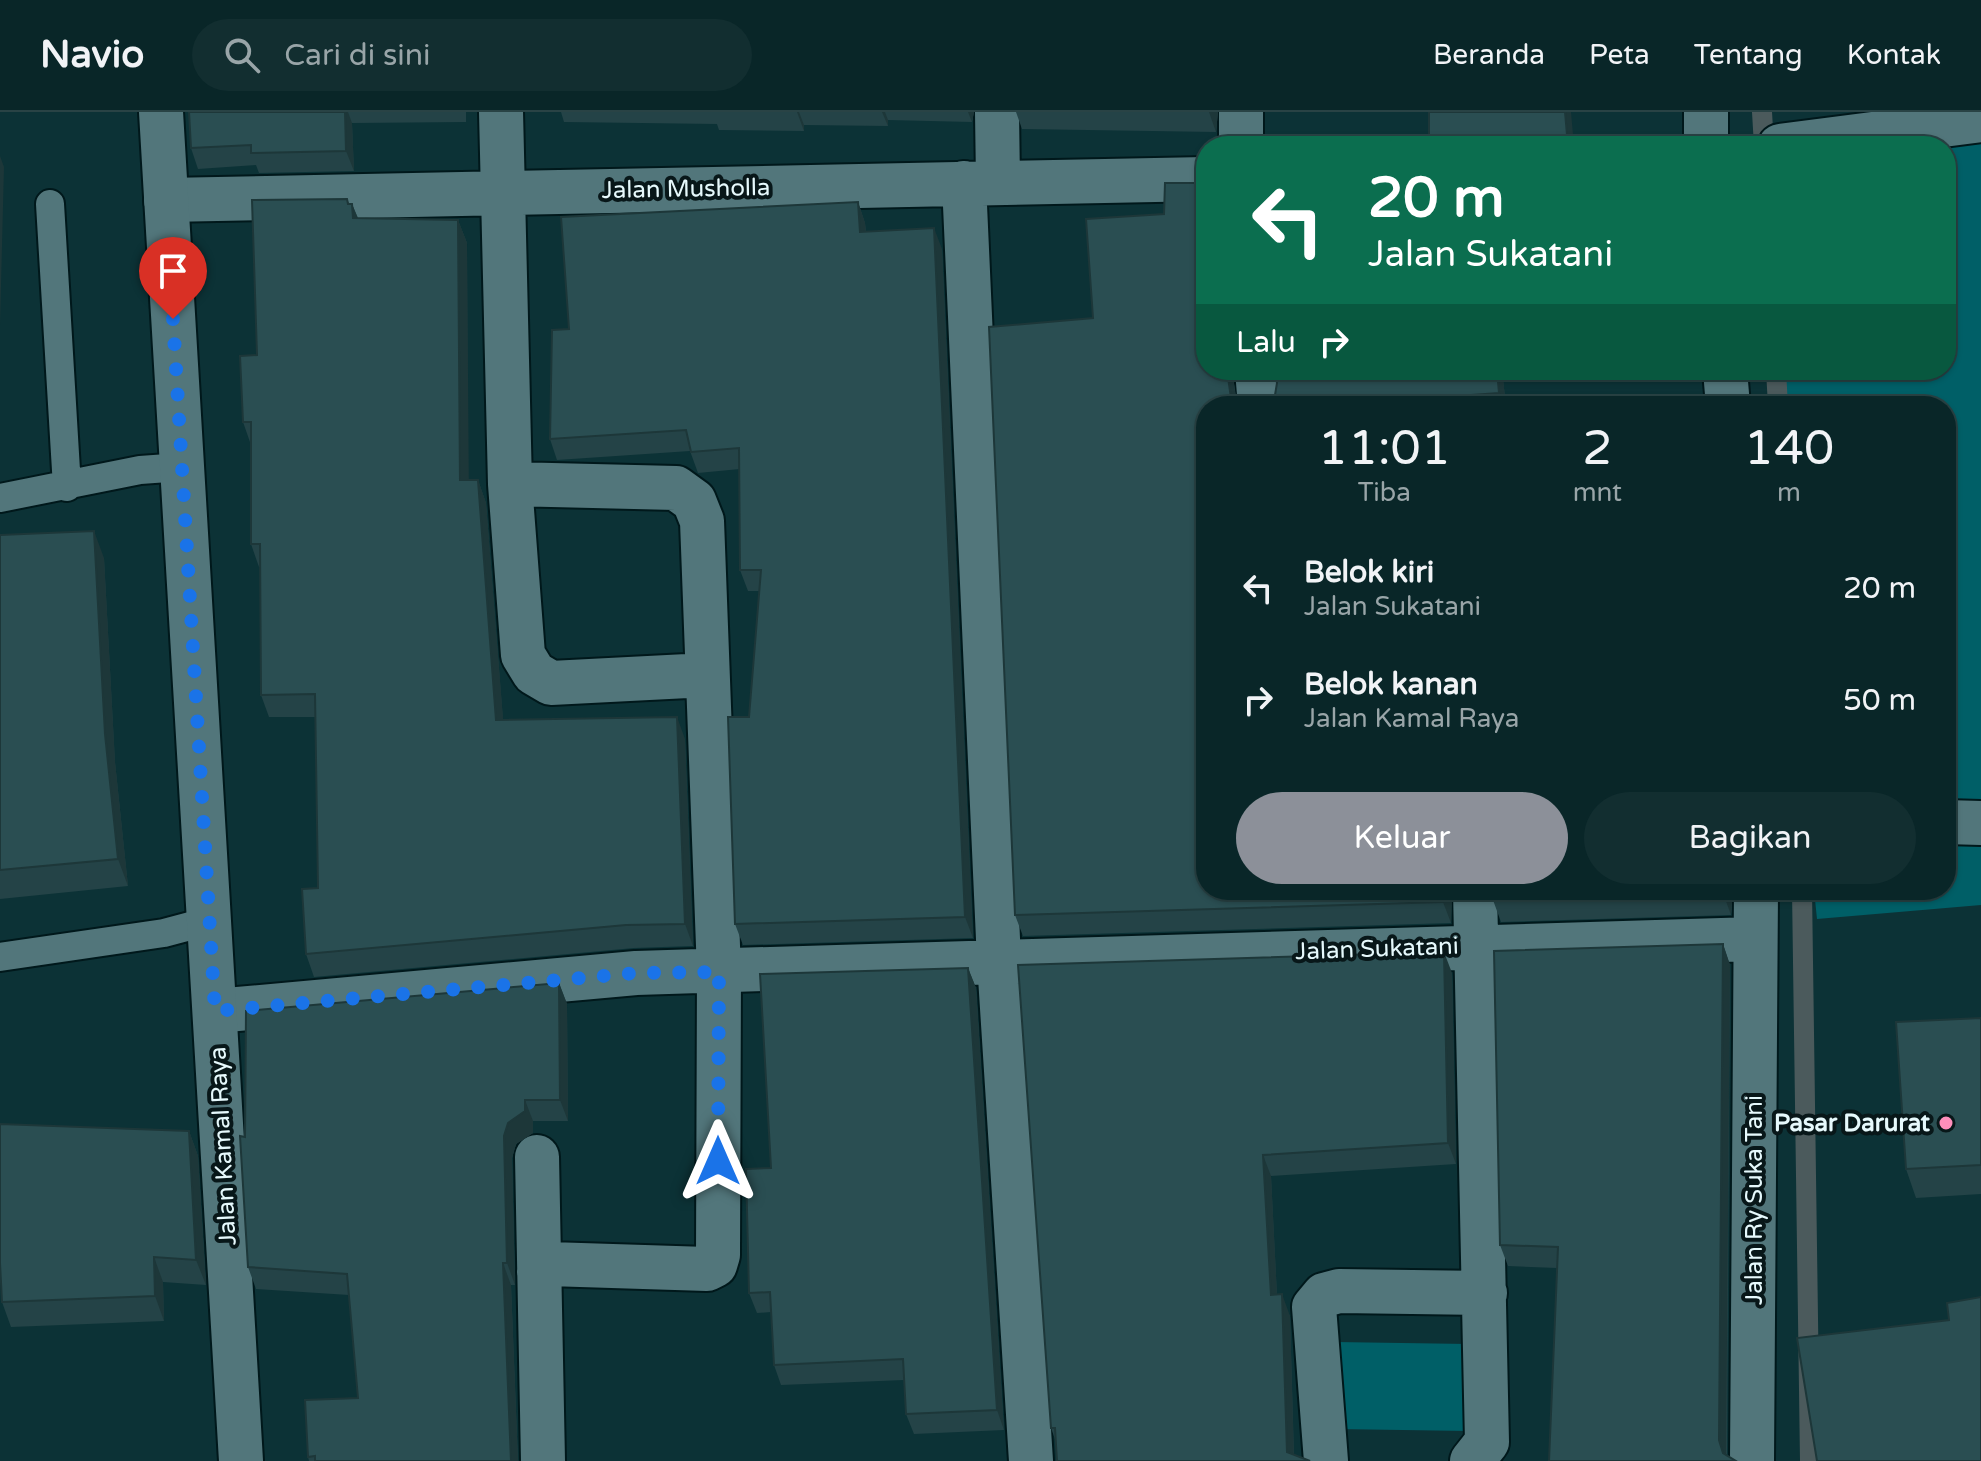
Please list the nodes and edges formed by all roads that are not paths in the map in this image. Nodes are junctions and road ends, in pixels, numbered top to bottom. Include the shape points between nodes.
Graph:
1 (161, 112) edge
2 (501, 112) edge
3 (997, 112) edge
4 (1241, 112) edge
5 (1706, 112) edge
6 (1981, 120) edge
7 (1241, 136) edge
8 (1706, 136) edge
9 (1856, 136) edge
10 (1196, 179) edge
11 (981, 183) junction
12 (502, 193) junction
13 (166, 200) junction
14 (50, 204) dead end
15 (182, 467) junction
16 (510, 484) junction
17 (67, 487) junction
18 (0, 498) edge
19 (707, 675) junction
20 (1956, 822) edge
21 (1981, 823) edge
22 (1475, 900) edge
23 (1756, 900) edge
24 (209, 921) junction
25 (1755, 939) junction
26 (1476, 946) junction
27 (0, 957) edge
28 (999, 961) junction
29 (719, 972) junction
30 (215, 1011) junction
31 (537, 1157) dead end
32 (539, 1272) junction
33 (1485, 1293) junction
34 (241, 1461) edge
35 (543, 1461) edge
36 (1031, 1461) edge
37 (1326, 1461) edge
38 (1472, 1461) edge
39 (1752, 1461) edge

1 - 13 street, Jalan Kamal Raya
2 - 12 street
3 - 11 street
4 - 7 street
5 - 8 street
6 - 9 street
10 - 11 street, Jalan Musholla
11 - 12 street, Jalan Musholla
11 - 28 street
12 - 13 street, Jalan Musholla
12 - 16 street
13 - 15 street, Jalan Kamal Raya
14 - 17 lane
15 - 17 lane via 140,470
15 - 24 street, Jalan Kamal Raya
16 - 19 street via 676,488 694,501 702,521
16 - 19 street via 518,626 523,655 534,673 551,683
17 - 18 lane
19 - 29 street
20 - 21 street
22 - 26 street
23 - 25 street, Jalan Ry Suka Tani
24 - 27 lane via 164,933
24 - 30 street, Jalan Kamal Raya
25 - 26 street, Jalan Sukatani
25 - 39 street, Jalan Ry Suka Tani
26 - 28 street, Jalan Sukatani
26 - 33 street
28 - 29 street, Jalan Sukatani
28 - 36 street
29 - 30 street, Jalan Sukatani via 636,973
29 - 32 street via 715,1265 707,1269 549,1264
30 - 34 street, Jalan Kamal Raya
31 - 32 street
32 - 35 street
33 - 37 street via 1324,1295 1314,1307
33 - 38 street via 1487,1442

